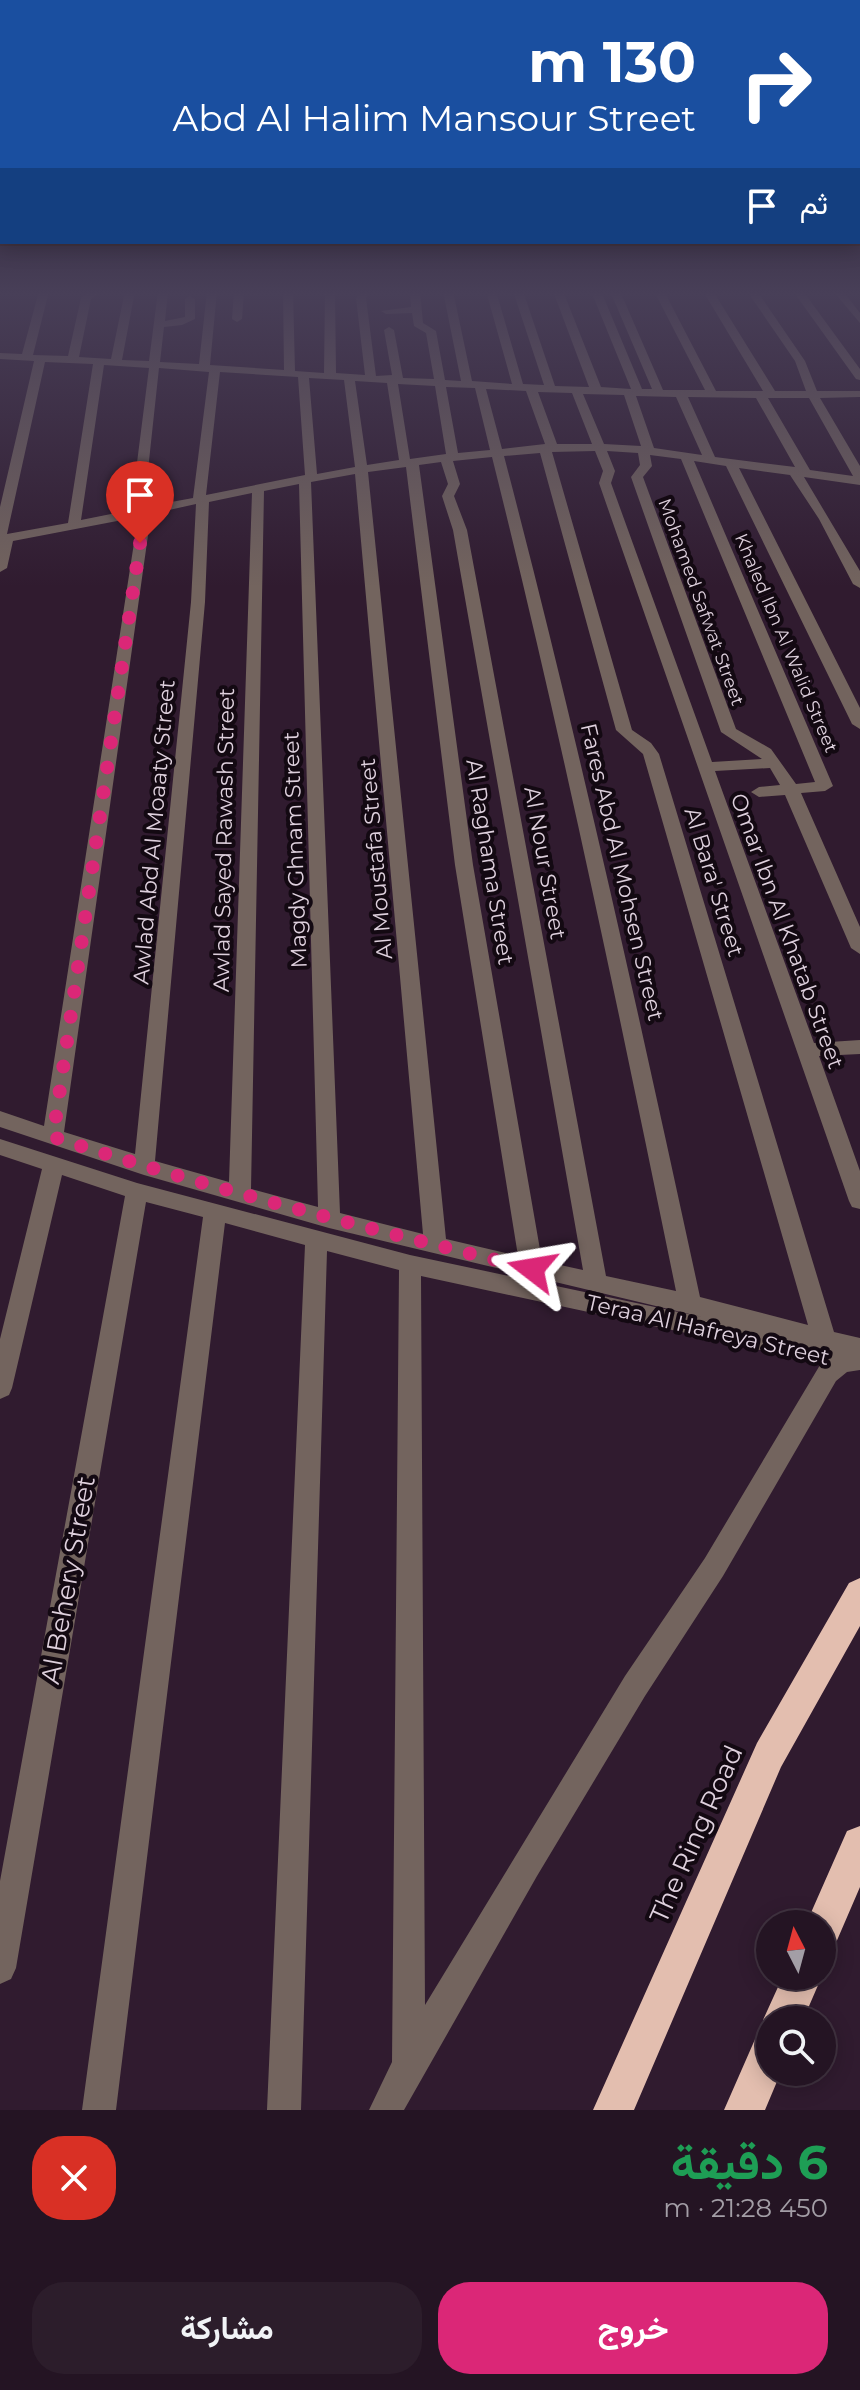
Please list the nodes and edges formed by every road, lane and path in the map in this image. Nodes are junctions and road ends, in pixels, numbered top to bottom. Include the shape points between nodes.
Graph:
1 (28, 389) edge
2 (95, 389) edge
3 (154, 389) edge
4 (209, 389) edge
5 (304, 389) edge
6 (351, 389) edge
7 (397, 389) edge
8 (440, 389) edge
9 (475, 389) edge
10 (525, 389) edge
11 (576, 389) edge
12 (585, 389) edge
13 (657, 389) edge
14 (710, 389) edge
15 (762, 389) edge
16 (811, 389) edge
17 (596, 390) joint
18 (633, 392) junction
19 (659, 393) junction
20 (860, 393) edge
21 (681, 394) junction
22 (713, 395) junction
23 (813, 395) junction
24 (766, 396) junction
25 (597, 446) junction
26 (549, 448) junction
27 (646, 450) junction
28 (496, 453) junction
29 (685, 455) junction
30 (449, 458) junction
31 (709, 458) junction
32 (730, 461) junction
33 (408, 462) junction
34 (361, 469) junction
35 (799, 472) junction
36 (308, 479) junction
37 (860, 479) edge
38 (258, 489) junction
39 (201, 500) junction
40 (141, 512) junction
41 (74, 525) junction
42 (2, 538) edge
43 (0, 568) edge
44 (860, 584) edge
45 (860, 724) edge
46 (775, 763) junction
47 (704, 767) junction
48 (791, 790) junction
49 (759, 792) dead end
50 (860, 948) edge
51 (860, 1047) edge
52 (808, 1050) junction
53 (0, 1119) edge
54 (53, 1137) junction
55 (0, 1147) edge
56 (54, 1164) junction
57 (140, 1179) junction
58 (240, 1193) junction
59 (860, 1201) edge
60 (215, 1211) junction
61 (323, 1229) junction
62 (435, 1245) junction
63 (410, 1264) junction
64 (532, 1269) junction
65 (596, 1281) junction
66 (690, 1303) junction
67 (824, 1339) junction
68 (857, 1355) edge
69 (0, 1388) edge
70 (860, 1594) edge
71 (860, 1844) edge
72 (832, 1910) edge
73 (0, 1968) edge
74 (409, 2064) junction
75 (756, 2083) edge
76 (99, 2110) edge
77 (284, 2110) edge
78 (386, 2110) edge
79 (613, 2110) edge
80 (744, 2110) edge

1 - 42 street
2 - 41 street
3 - 40 street
4 - 39 street, Awlad Abd Al Moaaty Street
5 - 36 street, Magdy Ghnam Street
6 - 34 street, Al Moustafa Street
7 - 33 street, Al Raghama Street
8 - 30 street, Al Nour Street
9 - 28 street, Fares Abd Al Mohsen Street
10 - 26 street, Al Bara' Street
11 - 25 street, Omar Ibn Al Khatab Street
12 - 17 street
13 - 19 street
14 - 22 street
15 - 24 street
16 - 23 street
17 - 18 street
18 - 19 street
18 - 27 street
19 - 21 street
20 - 23 street
21 - 22 street
21 - 31 street
22 - 24 street
23 - 24 street
23 - 37 street
24 - 35 street
25 - 26 street
25 - 27 street
25 - 47 street, Omar Ibn Al Khatab Street via 609,471 605,483
26 - 28 street
26 - 67 street, Al Bara' Street via 624,730 651,754
27 - 29 street
27 - 46 street, Mohamed Safwat Street via 646,466 637,475 729,732
28 - 30 street
28 - 66 street, Fares Abd Al Mohsen Street via 614,942
29 - 31 street
29 - 48 street, Khaled Ibn Al Walid Street via 825,786
30 - 33 street
30 - 65 street, Al Nour Street via 454,479 448,496 460,530
31 - 32 street
32 - 35 street
32 - 45 street
33 - 34 street
33 - 64 street, Al Raghama Street via 464,865
34 - 36 street
34 - 62 street, Al Moustafa Street
35 - 37 street
35 - 44 street
36 - 38 street
36 - 61 street, Magdy Ghnam Street
38 - 39 street
38 - 58 street, Awlad Sayed Rawash Street
39 - 40 street
39 - 57 street, Awlad Abd Al Moaaty Street via 198,602
40 - 41 street
40 - 54 street
41 - 42 street
42 - 43 street
46 - 47 street, Omar Ibn Al Khatab Street
46 - 48 street, Mohamed Safwat Street
47 - 52 street, Omar Ibn Al Khatab Street
48 - 49 street, Khaled Ibn Al Walid Street
48 - 50 street, Mohamed Safwat Street
51 - 52 street
52 - 59 street, Omar Ibn Al Khatab Street
53 - 54 street, Teraa Al Hafreya Street
54 - 57 street, Teraa Al Hafreya Street
55 - 56 street, Teraa Al Hafreya Street
56 - 57 street, Teraa Al Hafreya Street
56 - 69 street
57 - 58 street, Teraa Al Hafreya Street
57 - 60 street, Teraa Al Hafreya Street
57 - 73 street, Al Behery Street
58 - 61 street, Teraa Al Hafreya Street
60 - 61 street, Teraa Al Hafreya Street
60 - 76 street
61 - 62 street, Teraa Al Hafreya Street
61 - 63 street, Teraa Al Hafreya Street
61 - 77 street, Magdy Ghnam Street
62 - 64 street, Teraa Al Hafreya Street
63 - 68 street, Teraa Al Hafreya Street
63 - 74 street
64 - 65 street, Teraa Al Hafreya Street
65 - 66 street, Teraa Al Hafreya Street
66 - 67 street, Teraa Al Hafreya Street
67 - 68 street, Teraa Al Hafreya Street
68 - 74 street via 827,1374
70 - 79 highway, The Ring Road via 769,1755
71 - 72 highway
74 - 78 street
75 - 80 highway

